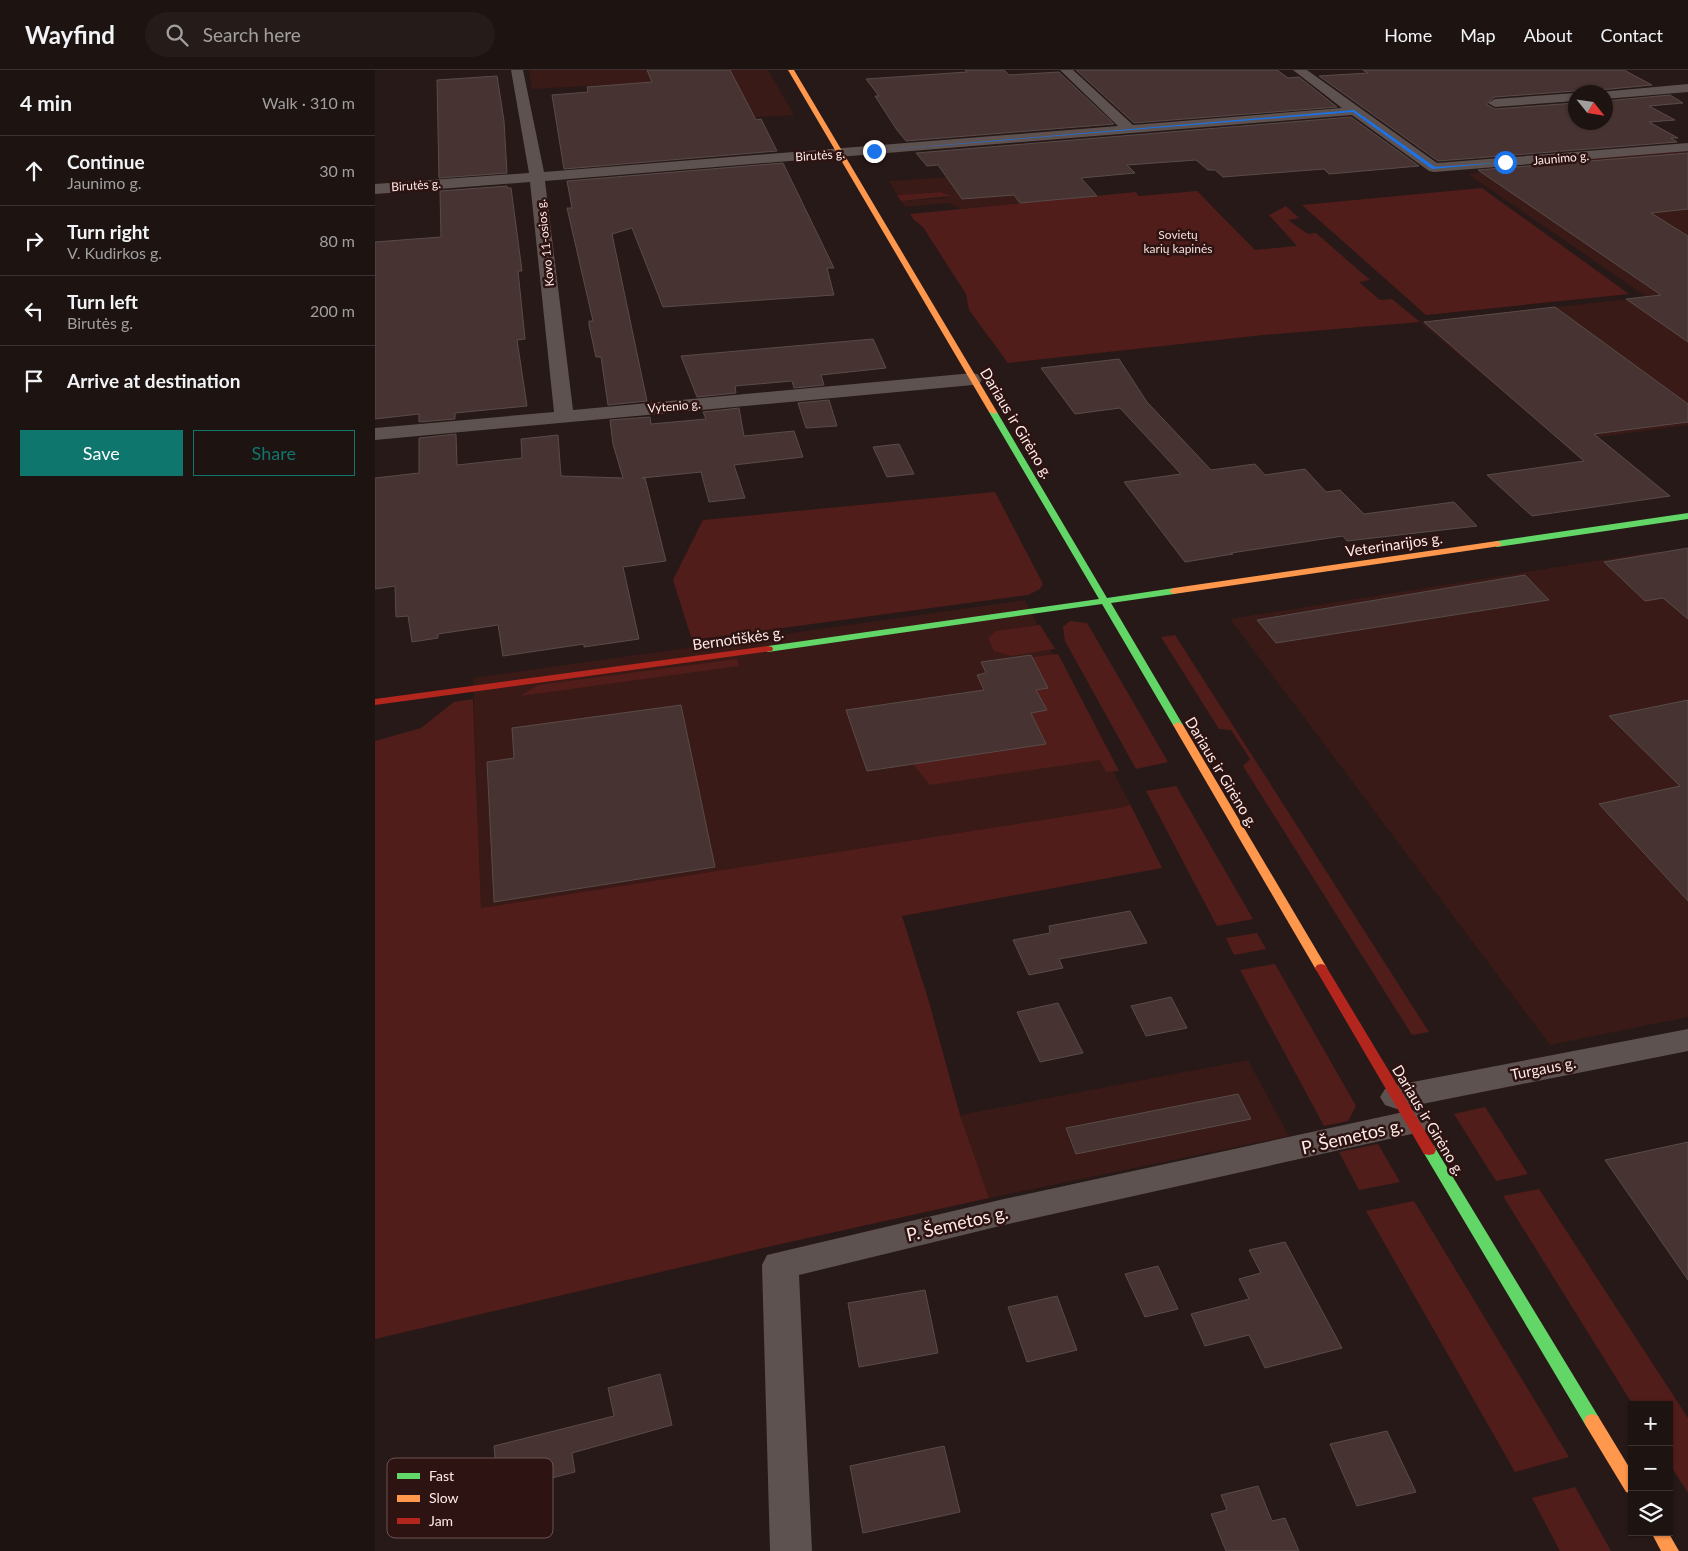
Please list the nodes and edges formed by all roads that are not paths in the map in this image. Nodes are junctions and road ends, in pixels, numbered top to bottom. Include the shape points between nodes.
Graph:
1 (517, 70) edge
2 (791, 70) edge
3 (1067, 70) edge
4 (1299, 70) edge
5 (1688, 88) edge
6 (1613, 94) edge
7 (1568, 98) edge
8 (1495, 103) dead end
9 (1354, 111) junction
10 (1129, 129) junction
11 (1688, 147) edge
12 (839, 153) junction
13 (537, 176) junction
14 (375, 189) edge
15 (973, 379) junction
16 (564, 417) junction
17 (375, 434) edge
18 (1688, 516) edge
19 (1105, 602) junction
20 (375, 702) edge
21 (1688, 1040) edge
22 (1405, 1109) junction
23 (1628, 1480) edge
24 (1661, 1536) edge
25 (791, 1551) edge
26 (1670, 1551) edge

1 - 13 street, Kovo 11-osios g.
2 - 12 main road, Dariaus ir Girėno g.
3 - 10 street
4 - 9 street
5 - 6 street
7 - 8 street
9 - 10 street, Birutės g.
9 - 11 street, Jaunimo g. via 1434,168
10 - 12 street, Birutės g.
12 - 13 street, Birutės g.
12 - 15 main road, Dariaus ir Girėno g.
13 - 14 street, Birutės g.
13 - 16 street, Kovo 11-osios g.
15 - 16 street, Vytenio g.
15 - 19 main road, Dariaus ir Girėno g.
16 - 17 street, Vytenio g.
18 - 19 main road, Veterinarijos g.
19 - 20 main road, Bernotiškės g.
19 - 22 main road, Dariaus ir Girėno g.
21 - 22 street, Turgaus g.
22 - 23 main road, Dariaus ir Girėno g.
22 - 25 street, P. Šemetos g. via 1004,1212 779,1265
24 - 26 main road

